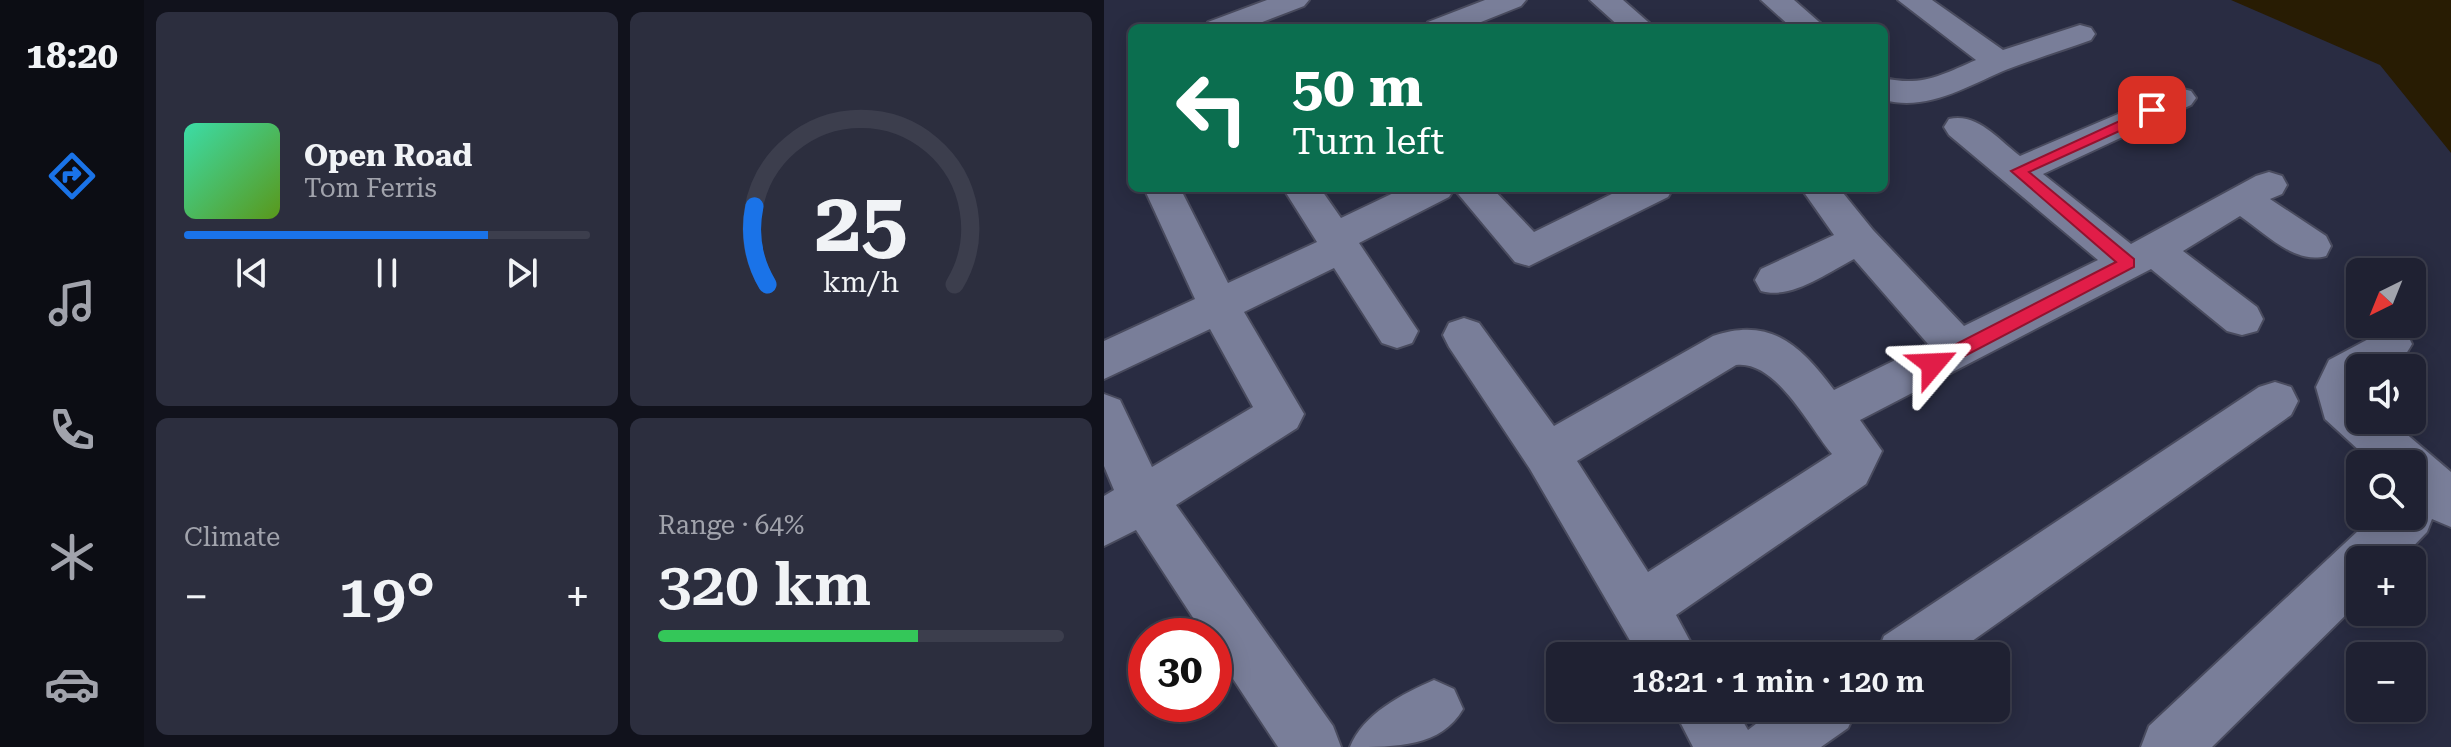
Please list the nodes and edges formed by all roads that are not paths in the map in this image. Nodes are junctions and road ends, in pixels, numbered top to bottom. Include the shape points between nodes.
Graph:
1 (1294, 0) edge
2 (1511, 0) edge
3 (1605, 0) edge
4 (1913, 0) edge
5 (1781, 1) edge
6 (1236, 24) edge
7 (1449, 24) edge
8 (1627, 24) edge
9 (1807, 24) edge
10 (2080, 34) dead end
11 (1999, 62) junction
12 (1888, 90) edge
13 (2179, 98) dead end
14 (1961, 127) dead end
15 (2018, 171) junction
16 (1164, 192) edge
17 (1304, 192) edge
18 (1429, 192) edge
19 (1475, 192) edge
20 (1647, 192) edge
21 (1822, 192) edge
22 (1859, 240) junction
23 (1338, 242) junction
24 (2312, 246) dead end
25 (2141, 256) junction
26 (1775, 280) dead end
27 (1218, 305) junction
28 (2242, 319) dead end
29 (1397, 331) dead end
30 (1464, 335) dead end
31 (2391, 344) dead end
32 (1960, 351) junction
33 (1104, 361) edge
34 (2275, 401) dead end
35 (1104, 414) edge
36 (1827, 415) junction
37 (2382, 450) edge
38 (1547, 454) junction
39 (1123, 510) edge
40 (2390, 530) edge
41 (2377, 546) edge
42 (2346, 578) edge
43 (1640, 608) junction
44 (1661, 642) edge
45 (1924, 642) edge
46 (1434, 709) dead end
47 (1711, 722) edge
48 (1808, 722) edge
49 (1312, 747) edge
50 (1379, 747) edge
51 (1726, 747) edge
52 (1771, 747) edge
53 (2170, 747) edge

1 - 6 street
2 - 7 street
3 - 8 street
4 - 11 street
5 - 9 street
10 - 11 street
11 - 12 street via 1913,95
13 - 15 street
14 - 15 street
15 - 25 street
16 - 27 street
17 - 23 street
18 - 23 street
19 - 20 street via 1529,252
21 - 22 street
22 - 26 street
22 - 32 street
23 - 27 street
23 - 29 street
24 - 25 street via 2255,191
25 - 28 street
25 - 32 street
27 - 33 street
27 - 39 street via 1281,414
30 - 38 street
31 - 37 street via 2345,373 2338,387 2341,405
32 - 36 street
34 - 45 street
35 - 39 street
36 - 38 street via 1771,348 1749,344 1728,348
36 - 43 street via 1858,451 1849,469
38 - 43 street
39 - 49 street
40 - 41 street
42 - 53 street
43 - 44 street
46 - 50 street
47 - 51 street
48 - 52 street

